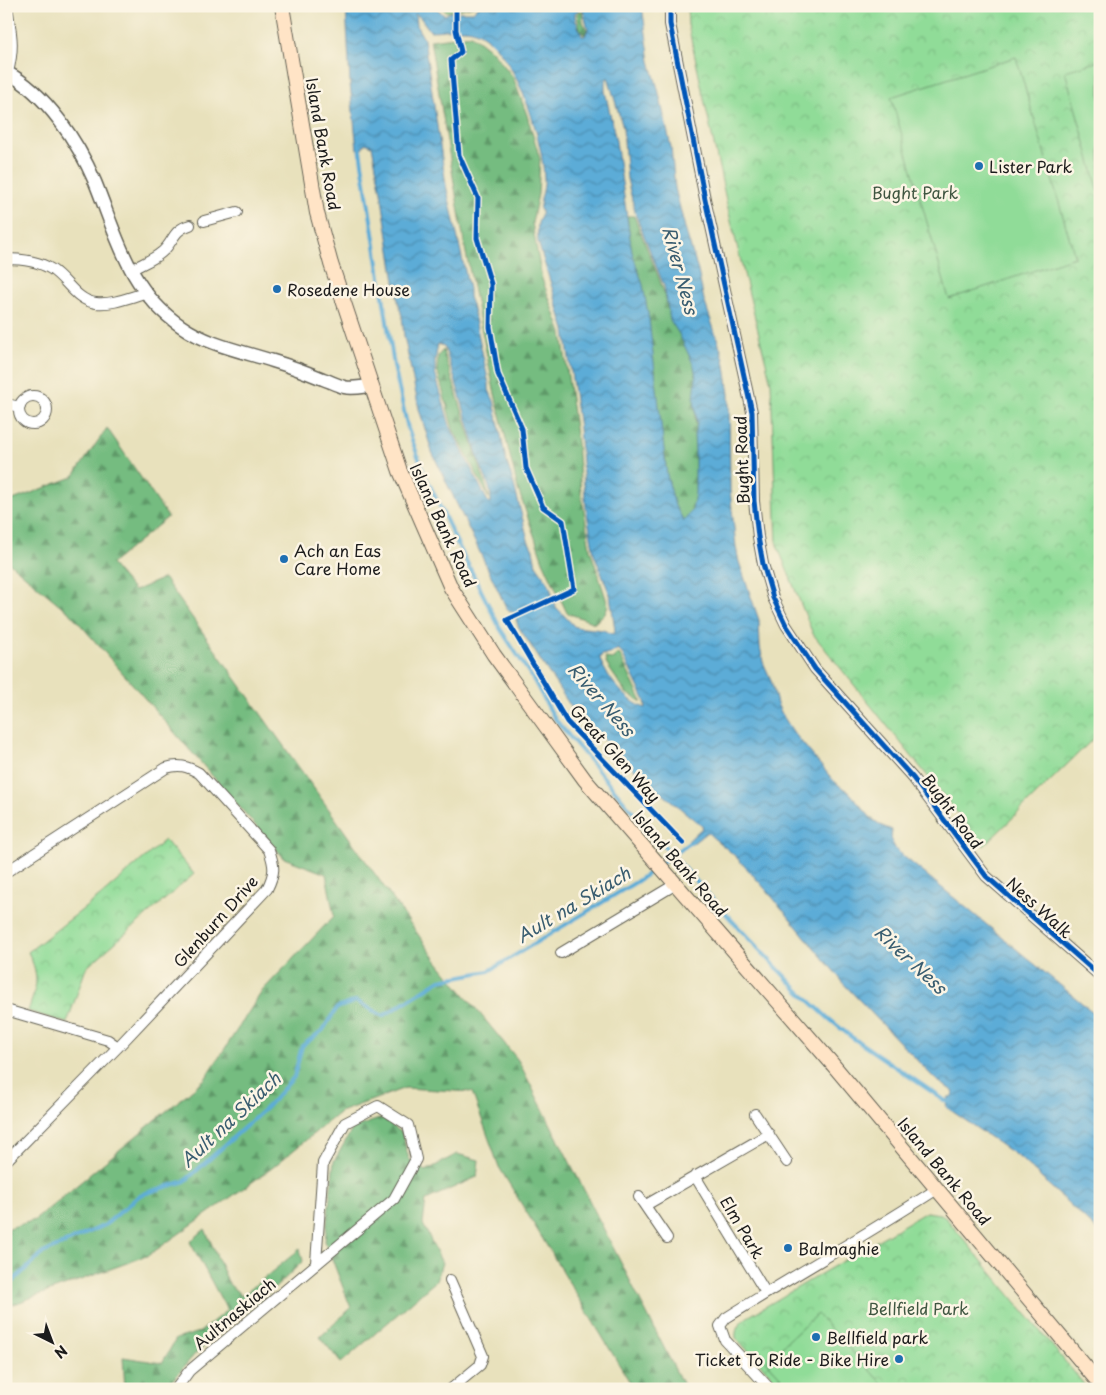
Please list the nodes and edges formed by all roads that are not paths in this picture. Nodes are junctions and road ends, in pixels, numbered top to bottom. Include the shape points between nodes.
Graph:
1 (7, 6) edge
2 (282, 6) edge
3 (670, 6) edge
4 (7, 72) edge
5 (237, 212) dead end
6 (204, 221) dead end
7 (190, 225) dead end
8 (6, 259) edge
9 (131, 270) junction
10 (145, 293) junction
11 (370, 386) junction
12 (6, 404) edge
13 (20, 407) dead end
14 (6, 872) edge
15 (986, 876) joint
16 (676, 884) junction
17 (561, 953) dead end
18 (1100, 976) edge
19 (6, 1010) edge
20 (118, 1047) junction
21 (755, 1114) dead end
22 (769, 1134) junction
23 (6, 1161) edge
24 (787, 1162) dead end
25 (695, 1176) junction
26 (937, 1189) junction
27 (640, 1197) dead end
28 (646, 1205) junction
29 (667, 1238) dead end
30 (316, 1263) junction
31 (450, 1280) dead end
32 (766, 1293) junction
33 (1100, 1384) edge
34 (176, 1389) edge
35 (451, 1389) edge
36 (770, 1389) edge

1 - 4 street via 13,53
2 - 11 main road, Island Bank Road via 317,213
3 - 15 street, Bught Road via 670,24 703,189 752,412 754,501 763,564 772,598 815,669 913,778
4 - 9 street via 40,97 78,146
5 - 6 street
7 - 9 street via 175,232 163,252
8 - 10 street via 42,264 61,277 80,297 95,303
9 - 10 street
10 - 11 street via 164,313 202,340 291,366 344,387
11 - 16 main road, Island Bank Road via 400,471 451,588 494,654 585,780
12 - 13 street
14 - 20 street, Glenburn Drive via 166,768 177,765 199,773 269,850 273,877 266,889
15 - 18 street, Ness Walk
16 - 17 street
16 - 26 main road, Island Bank Road
19 - 20 street via 108,1040
20 - 23 street, Glenburn Drive
21 - 22 street
22 - 24 street
22 - 25 street
25 - 28 street
25 - 32 street, Elm Park
26 - 32 street
26 - 33 main road, Island Bank Road
27 - 28 street
28 - 29 street
30 - 30 street, Aultnaskiach via 322,1163 345,1123 378,1106 408,1125 416,1159 394,1199
30 - 34 street, Aultnaskiach via 190,1371
31 - 35 street via 483,1356 480,1365
32 - 36 street via 726,1318 720,1326 724,1340

